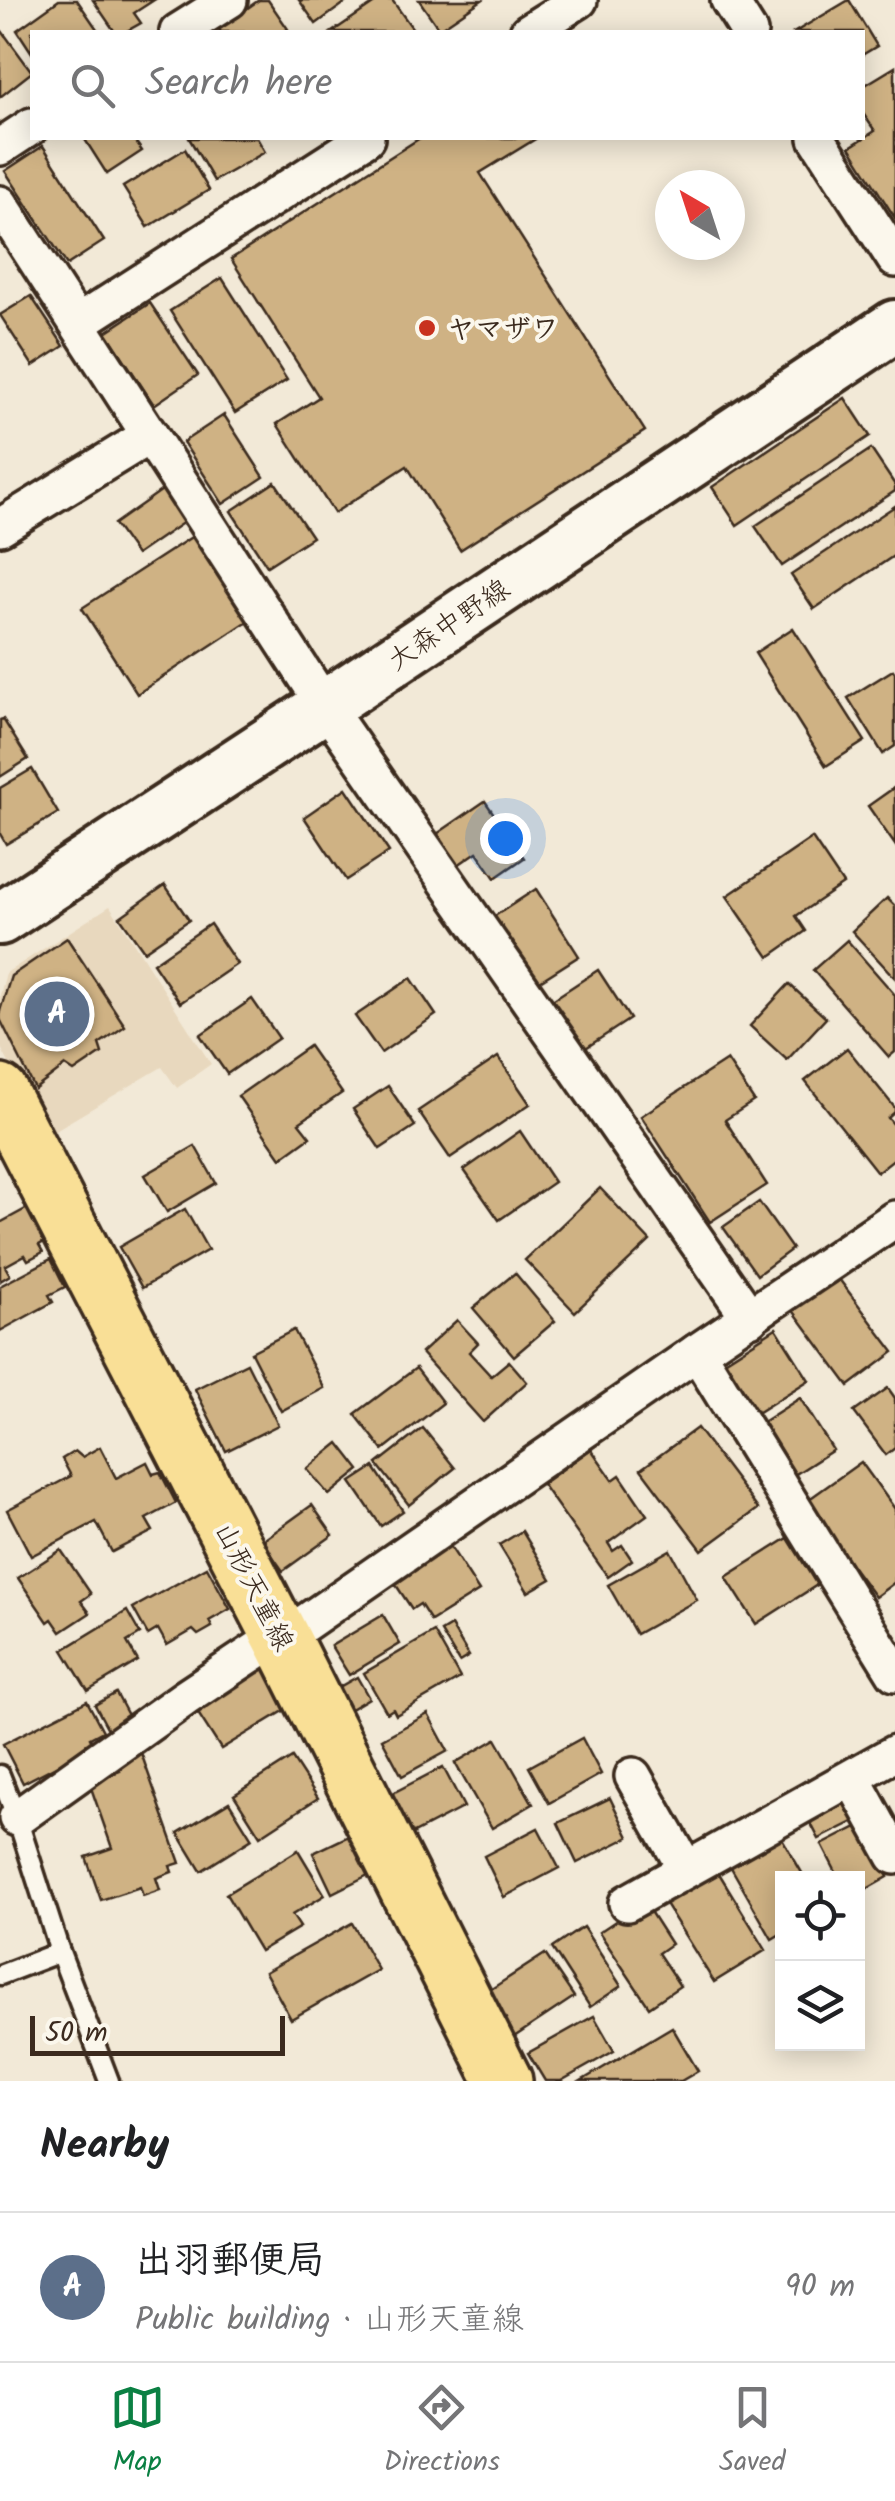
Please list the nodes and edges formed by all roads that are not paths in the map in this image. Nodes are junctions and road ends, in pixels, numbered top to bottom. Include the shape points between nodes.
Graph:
1 (228, 0) edge
2 (579, 0) edge
3 (728, 0) edge
4 (181, 30) edge
5 (531, 30) edge
6 (749, 30) edge
7 (30, 127) edge
8 (363, 140) edge
9 (818, 140) edge
10 (0, 147) edge
11 (0, 204) edge
12 (895, 259) edge
13 (78, 323) junction
14 (895, 326) edge
15 (150, 434) junction
16 (0, 527) edge
17 (325, 706) junction
18 (0, 919) edge
19 (0, 1092) edge
20 (895, 1219) edge
21 (750, 1318) junction
22 (697, 1352) junction
23 (281, 1637) junction
24 (895, 1673) edge
25 (895, 1753) edge
26 (0, 1775) edge
27 (633, 1776) dead end
28 (852, 1778) junction
29 (17, 1818) junction
30 (895, 1856) edge
31 (686, 1870) junction
32 (627, 1903) dead end
33 (60, 1952) junction
34 (0, 1975) edge
35 (108, 2081) edge
36 (504, 2081) edge

1 - 4 street
2 - 5 street
3 - 6 street
7 - 10 street
8 - 13 street
9 - 12 street
11 - 13 street
13 - 15 street
14 - 17 main road, 大森中野線
15 - 16 street
15 - 17 street
17 - 18 main road, 大森中野線
17 - 21 street
19 - 23 main road, 山形天童線
20 - 21 street
21 - 22 street
22 - 23 street
22 - 24 street
23 - 29 street
23 - 36 main road, 山形天童線
25 - 28 street
26 - 29 lane
27 - 31 street
28 - 30 street
28 - 31 street
29 - 33 lane
31 - 32 street
33 - 34 lane
33 - 35 lane

